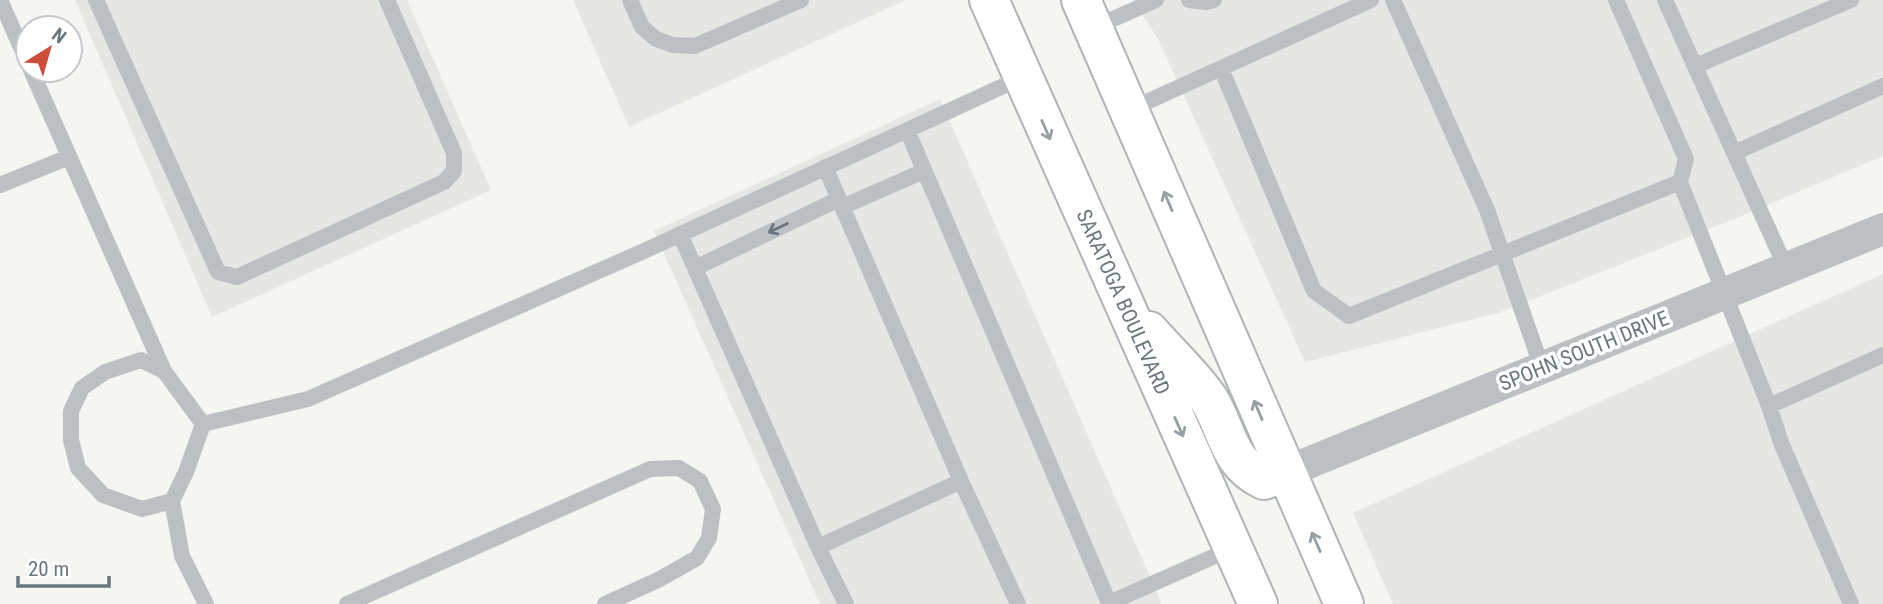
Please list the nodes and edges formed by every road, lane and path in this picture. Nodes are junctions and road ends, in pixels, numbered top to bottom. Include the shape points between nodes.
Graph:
1 (0, 0) edge
2 (96, 0) edge
3 (387, 0) edge
4 (631, 0) edge
5 (801, 0) edge
6 (989, 0) edge
7 (1156, 0) edge
8 (1188, 0) edge
9 (1214, 0) edge
10 (1371, 0) edge
11 (1393, 0) edge
12 (1616, 0) edge
13 (1665, 0) edge
14 (1851, 0) edge
15 (1087, 14) edge
16 (14, 32) edge
17 (1695, 66) junction
18 (1221, 68) junction
19 (1023, 77) junction
20 (37, 84) edge
21 (1883, 86) edge
22 (1129, 110) junction
23 (906, 130) junction
24 (1734, 153) junction
25 (69, 157) junction
26 (825, 167) junction
27 (924, 171) junction
28 (1680, 182) junction
29 (0, 185) edge
30 (841, 203) junction
31 (1883, 229) edge
32 (680, 234) junction
33 (1504, 255) junction
34 (695, 268) junction
35 (1786, 268) junction
36 (1725, 293) junction
37 (1122, 300) junction
38 (1883, 355) edge
39 (1542, 368) junction
40 (164, 371) junction
41 (1769, 406) junction
42 (203, 425) junction
43 (1286, 472) junction
44 (961, 481) junction
45 (172, 501) junction
46 (818, 547) junction
47 (1233, 548) junction
48 (205, 604) edge
49 (347, 604) edge
50 (605, 604) edge
51 (846, 604) edge
52 (1018, 604) edge
53 (1109, 604) edge
54 (1258, 604) edge
55 (1344, 604) edge
56 (1851, 604) edge

1 - 16 lane
2 - 3 lane via 218,272 237,277 444,182 454,171 454,153
4 - 5 lane via 642,27 673,46 695,46
6 - 19 main road, SARATOGA BOULEVARD
7 - 15 lane
8 - 9 lane
10 - 18 lane
11 - 33 lane
12 - 28 lane via 1686,159
13 - 17 lane
14 - 17 lane
15 - 22 main road
17 - 24 lane
18 - 22 lane
18 - 33 lane via 1314,292 1349,316
19 - 23 lane
19 -> 37 main road, SARATOGA BOULEVARD
20 - 25 lane
21 - 24 lane
43 -> 22 main road
23 - 26 lane
23 - 27 lane
24 - 35 lane
25 - 29 lane
25 - 40 lane
26 - 30 lane
26 - 32 lane
27 - 30 lane
27 - 53 lane
28 - 33 lane
28 - 36 lane
30 -> 34 lane
30 - 44 lane
31 - 35 street, SPOHN SOUTH DRIVE
32 - 34 lane
32 - 42 lane via 308,399
33 - 39 lane
34 - 46 lane
35 - 36 street, SPOHN SOUTH DRIVE
36 - 39 street, SPOHN SOUTH DRIVE
36 - 41 lane
37 - 43 main road via 1209,400 1248,472 1264,480
37 -> 47 main road, SARATOGA BOULEVARD
38 - 41 lane
39 - 43 street, SPOHN SOUTH DRIVE
40 - 42 lane
40 - 45 lane via 141,360 105,372 82,388 71,411 71,440 78,468 103,495 142,509
41 - 56 lane
42 - 45 lane
55 -> 43 main road
44 - 46 lane
44 - 52 lane
45 - 48 lane via 182,556
46 - 51 lane
47 - 53 lane
47 - 54 main road, SARATOGA BOULEVARD
49 - 50 lane via 650,469 679,468 700,481 713,509 709,538 697,558

